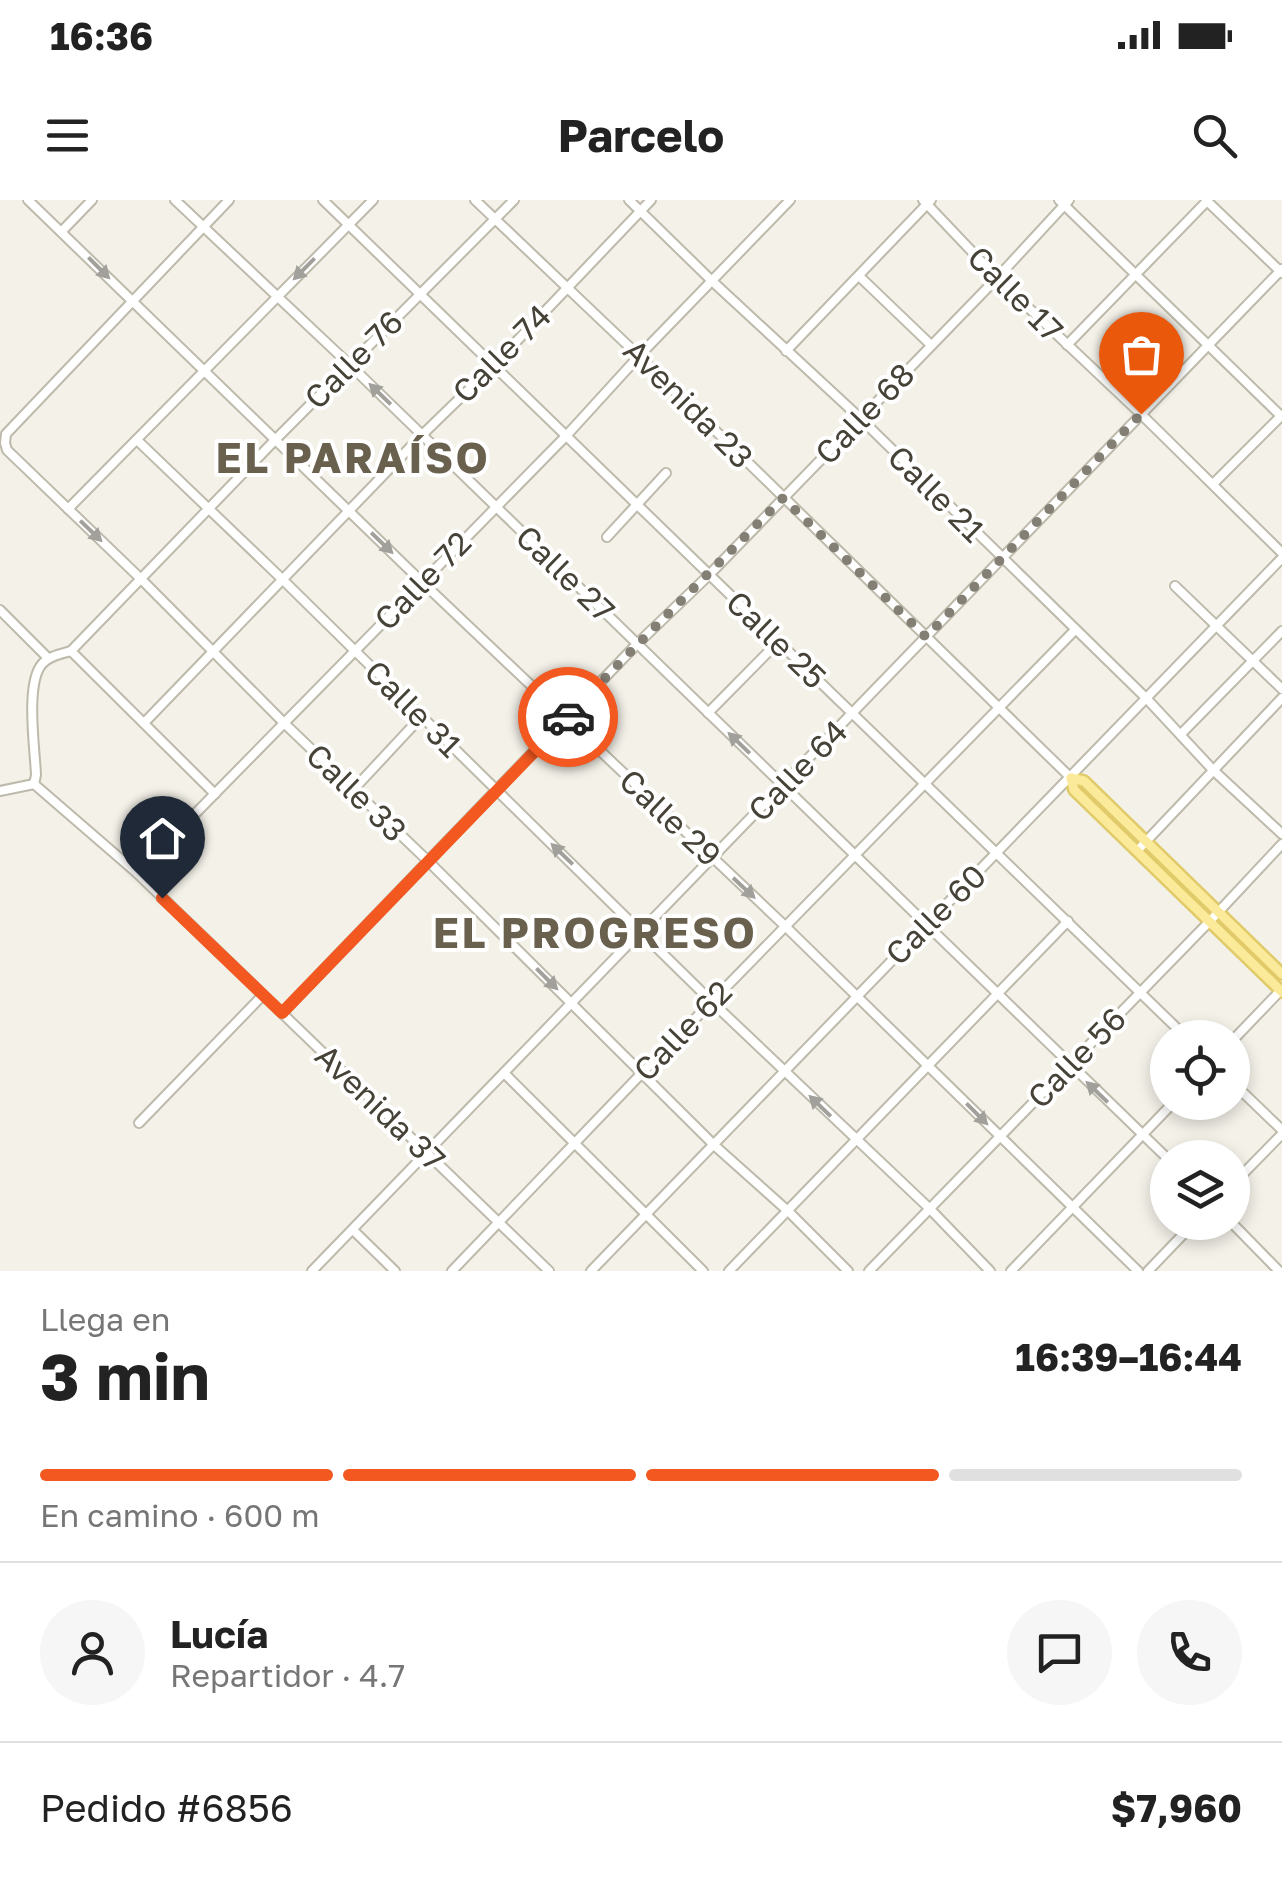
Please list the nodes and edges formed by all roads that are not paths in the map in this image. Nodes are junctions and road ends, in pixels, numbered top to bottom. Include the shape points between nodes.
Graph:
1 (28, 200) edge
2 (92, 200) edge
3 (175, 200) edge
4 (229, 200) edge
5 (323, 200) edge
6 (373, 200) edge
7 (475, 200) edge
8 (514, 200) edge
9 (629, 200) edge
10 (651, 200) edge
11 (1207, 200) edge
12 (927, 201) edge
13 (784, 202) edge
14 (1064, 202) edge
15 (640, 211) junction
16 (494, 220) junction
17 (348, 224) junction
18 (203, 226) junction
19 (62, 231) junction
20 (1281, 271) edge
21 (1136, 274) junction
22 (859, 276) junction
23 (997, 278) junction
24 (712, 281) junction
25 (568, 288) junction
26 (419, 293) junction
27 (277, 296) junction
28 (132, 301) junction
29 (1066, 344) junction
30 (931, 345) junction
31 (1207, 345) junction
32 (786, 352) junction
33 (639, 356) junction
34 (349, 364) junction
35 (493, 366) junction
36 (204, 370) junction
37 (1141, 414) junction
38 (1282, 416) edge
39 (860, 418) junction
40 (422, 435) junction
41 (566, 436) junction
42 (276, 439) junction
43 (137, 440) junction
44 (666, 473) dead end
45 (1213, 484) junction
46 (783, 498) junction
47 (637, 504) junction
48 (496, 507) junction
49 (68, 508) junction
50 (208, 510) junction
51 (348, 510) junction
52 (607, 537) dead end
53 (1282, 556) edge
54 (1002, 558) junction
55 (708, 575) junction
56 (140, 578) junction
57 (282, 579) junction
58 (422, 582) junction
59 (1175, 586) dead end
60 (0, 610) edge
61 (1216, 627) junction
62 (1074, 630) junction
63 (1282, 631) edge
64 (926, 637) junction
65 (778, 642) junction
66 (637, 644) junction
67 (70, 651) junction
68 (355, 651) junction
69 (212, 652) junction
70 (48, 658) junction
71 (1253, 660) junction
72 (1282, 689) edge
73 (1282, 698) edge
74 (1147, 699) junction
75 (1000, 707) junction
76 (708, 714) junction
77 (853, 714) junction
78 (421, 718) junction
79 (566, 719) junction
80 (144, 722) junction
81 (284, 723) junction
82 (1181, 734) junction
83 (1213, 770) junction
84 (1071, 778) junction
85 (34, 784) junction
86 (925, 784) junction
87 (783, 786) junction
88 (352, 790) junction
89 (496, 790) junction
90 (0, 791) edge
91 (214, 794) junction
92 (1282, 834) edge
93 (1146, 842) junction
94 (1282, 844) edge
95 (1137, 851) junction
96 (996, 854) junction
97 (854, 856) junction
98 (712, 858) junction
99 (428, 861) junction
100 (136, 873) junction
101 (1219, 912) junction
102 (1068, 921) junction
103 (1210, 922) junction
104 (926, 925) junction
105 (785, 926) junction
106 (641, 932) junction
107 (1282, 974) edge
108 (1282, 990) edge
109 (1140, 993) junction
110 (998, 994) junction
111 (263, 995) junction
112 (856, 996) junction
113 (712, 1002) junction
114 (571, 1004) junction
115 (282, 1013) junction
116 (1168, 1020) edge
117 (1250, 1023) edge
118 (1070, 1065) junction
119 (929, 1066) junction
120 (642, 1072) junction
121 (784, 1072) junction
122 (504, 1073) junction
123 (1250, 1100) edge
124 (1157, 1120) edge
125 (140, 1123) dead end
126 (1282, 1132) edge
127 (1143, 1135) junction
128 (1000, 1137) junction
129 (856, 1141) junction
130 (1150, 1142) edge
131 (574, 1143) junction
132 (714, 1145) junction
133 (426, 1153) junction
134 (1250, 1166) edge
135 (929, 1208) junction
136 (1072, 1208) junction
137 (789, 1212) junction
138 (645, 1214) junction
139 (498, 1222) junction
140 (353, 1230) junction
141 (1178, 1240) edge
142 (1249, 1240) edge
143 (312, 1271) edge
144 (395, 1271) edge
145 (452, 1271) edge
146 (549, 1271) edge
147 (591, 1271) edge
148 (703, 1271) edge
149 (729, 1271) edge
150 (848, 1271) edge
151 (869, 1271) edge
152 (990, 1271) edge
153 (1011, 1271) edge
154 (1138, 1271) edge
155 (1148, 1271) edge
156 (1279, 1271) edge

1 - 19 street, Calle 29
2 - 19 street
3 - 18 street, Calle 27
4 - 18 street
5 - 17 street, Calle 25
6 - 17 street
7 - 16 street, Avenida 23
8 - 16 street, Calle 76
9 - 15 street, Calle 21
10 - 15 street, Calle 74
11 - 20 street
11 - 21 street
12 - 22 street
12 - 23 street, Calle 17
13 - 24 street, Calle 72
14 - 21 street
14 - 23 street, Calle 68
15 - 24 street, Calle 21
15 - 25 street, Calle 74
16 - 25 street, Avenida 23
16 - 26 street, Calle 76
17 - 26 street, Calle 25
17 -> 27 street
18 - 27 street, Calle 27
18 - 28 street
19 -> 28 street, Calle 29
20 - 31 street, Calle 64
21 - 29 street
21 - 31 street
22 - 30 street
22 - 32 street
23 - 29 street, Calle 17
23 - 30 street, Calle 68
24 - 32 street, Calle 21
24 - 33 street, Calle 72
25 - 33 street, Avenida 23
25 - 35 street, Calle 74
26 - 34 street, Calle 76
26 - 35 street, Calle 25
27 - 34 street, Calle 27
27 - 36 street
28 - 36 street, Calle 29
28 - 49 street, Calle 33 via 6,434 8,450
29 - 37 street, Calle 17
30 - 39 street, Calle 68
31 - 37 street, Calle 64
31 - 38 street
32 - 39 street, Calle 21
33 - 41 street, Calle 72
33 - 46 street, Avenida 23
40 -> 34 street, Calle 27
34 - 42 street, Calle 76
35 - 40 street, Calle 74
35 - 41 street, Calle 25
36 - 42 street, Calle 29
36 - 43 street
37 - 45 street, Calle 17
37 - 54 street, Calle 64
38 - 45 street
39 - 46 street, Calle 68
39 - 54 street, Calle 21
40 - 48 street, Calle 27
40 - 51 street, Calle 74
41 - 47 street, Calle 25
41 - 48 street, Calle 72
42 - 50 street, Calle 76
42 - 51 street, Calle 29
43 - 49 street
43 - 50 street, Calle 31
44 - 47 street
45 - 53 street, Calle 17
46 - 55 street, Calle 68
46 - 64 street, Avenida 23
47 - 52 street
47 - 55 street, Calle 25
48 - 58 street, Calle 72
48 - 66 street, Calle 27
49 -> 56 street, Calle 33
50 - 56 street, Calle 76
50 - 57 street, Calle 31
51 - 57 street, Calle 74
51 -> 58 street, Calle 29
53 - 61 street, Calle 60
54 - 62 street, Calle 21
54 - 64 street, Calle 64
55 - 65 street, Calle 25
55 - 66 street, Calle 68
56 - 67 street, Calle 76
56 - 69 street, Calle 33
57 - 68 street, Calle 31
57 - 69 street, Calle 74
58 - 68 street, Calle 72
58 - 79 street, Calle 29
59 - 61 street
60 - 70 street
61 - 71 street
61 - 74 street, Calle 60
62 - 74 street, Calle 21
62 - 75 street, Calle 62
63 - 71 street
64 - 75 street, Avenida 23
64 - 77 street, Calle 64
65 - 76 street
65 - 77 street, Calle 25
66 - 76 street, Calle 27
66 - 79 street, Calle 68
67 - 70 street
67 - 80 street
68 - 78 street, Calle 31
68 - 81 street, Calle 72
69 - 80 street, Calle 74
69 - 81 street, Calle 33
70 - 85 street via 34,684
71 - 72 street
71 - 82 street
73 - 83 street
74 - 82 street, Calle 21
74 - 84 street, Calle 60
75 - 84 street, Avenida 23
75 - 86 street, Calle 62
87 -> 76 street, Calle 27
77 - 86 street, Calle 25
77 - 87 street, Calle 64
78 - 88 street
78 - 89 street, Calle 31
79 - 89 street, Calle 68
79 - 98 street, Calle 29
80 - 91 street
81 - 88 street, Calle 33
81 - 91 street, Calle 72
82 - 83 street, Calle 21
83 - 92 street, Calle 21
83 - 93 street
84 - 93 main road, Avenida 23 via 1084,782
84 - 95 main road, Avenida 23 via 1074,790
84 - 96 street, Calle 60
85 - 90 street
85 - 100 street, Avenida 37
86 - 96 street, Calle 25
86 - 97 street, Calle 62
87 - 97 street, Calle 27
87 - 98 street, Calle 64
88 - 99 street, Calle 33
89 - 99 street, Calle 68
106 -> 89 street, Calle 31
91 - 100 street, Calle 72
93 - 95 street
93 - 101 main road, Avenida 23
94 - 101 street, Calle 56
95 - 103 main road, Avenida 23
96 - 102 street, Calle 25
96 - 104 street, Calle 60
97 - 104 street, Calle 27
97 - 105 street, Calle 62
98 -> 105 street, Calle 29
98 - 106 street, Calle 64
99 -> 114 street, Calle 33
99 - 115 street, Calle 68
100 - 111 street, Avenida 37
101 - 103 street, Calle 56
101 - 107 main road, Avenida 23
102 - 109 street, Calle 25
102 - 110 street
103 - 108 main road, Avenida 23
103 - 109 street, Calle 56
104 - 110 street, Calle 27
104 - 112 street, Calle 60
105 - 112 street, Calle 29
105 - 113 street, Calle 62
106 - 113 street, Calle 31
106 - 114 street, Calle 64
108 - 117 street
109 - 116 street, Calle 25
109 - 118 street, Calle 56
110 - 118 street, Calle 27
110 - 119 street
111 - 115 street, Avenida 37
111 - 125 street
112 - 119 street, Calle 29
112 - 121 street, Calle 60
113 - 120 street, Calle 62
113 - 121 street, Calle 31
114 - 120 street, Calle 33
114 - 122 street, Calle 64
115 - 133 street, Avenida 37
127 -> 118 street, Calle 27
118 - 128 street, Calle 56
119 -> 128 street, Calle 29
119 - 129 street
120 - 131 street, Calle 62
120 - 132 street, Calle 33
129 -> 121 street, Calle 31
121 - 132 street, Calle 60
122 - 131 street
122 - 133 street, Calle 64
123 - 126 street
124 - 127 street
126 - 134 street
127 - 130 street, Calle 27
127 - 136 street
128 - 135 street, Calle 56
128 - 136 street, Calle 29
129 - 135 street, Calle 31
129 - 137 street
131 - 138 street
131 - 139 street, Calle 62
132 - 137 street, Calle 33
132 - 138 street, Calle 60
133 - 139 street, Avenida 37
133 - 140 street, Calle 64
135 - 151 street, Calle 56
135 - 152 street, Calle 31
136 - 153 street
136 - 154 street, Calle 29
137 - 149 street
137 - 150 street, Calle 33
138 - 147 street, Calle 60
138 - 148 street
139 - 145 street, Calle 62
139 - 146 street, Avenida 37
140 - 143 street, Calle 64
140 - 144 street
141 - 155 street
142 - 156 street

